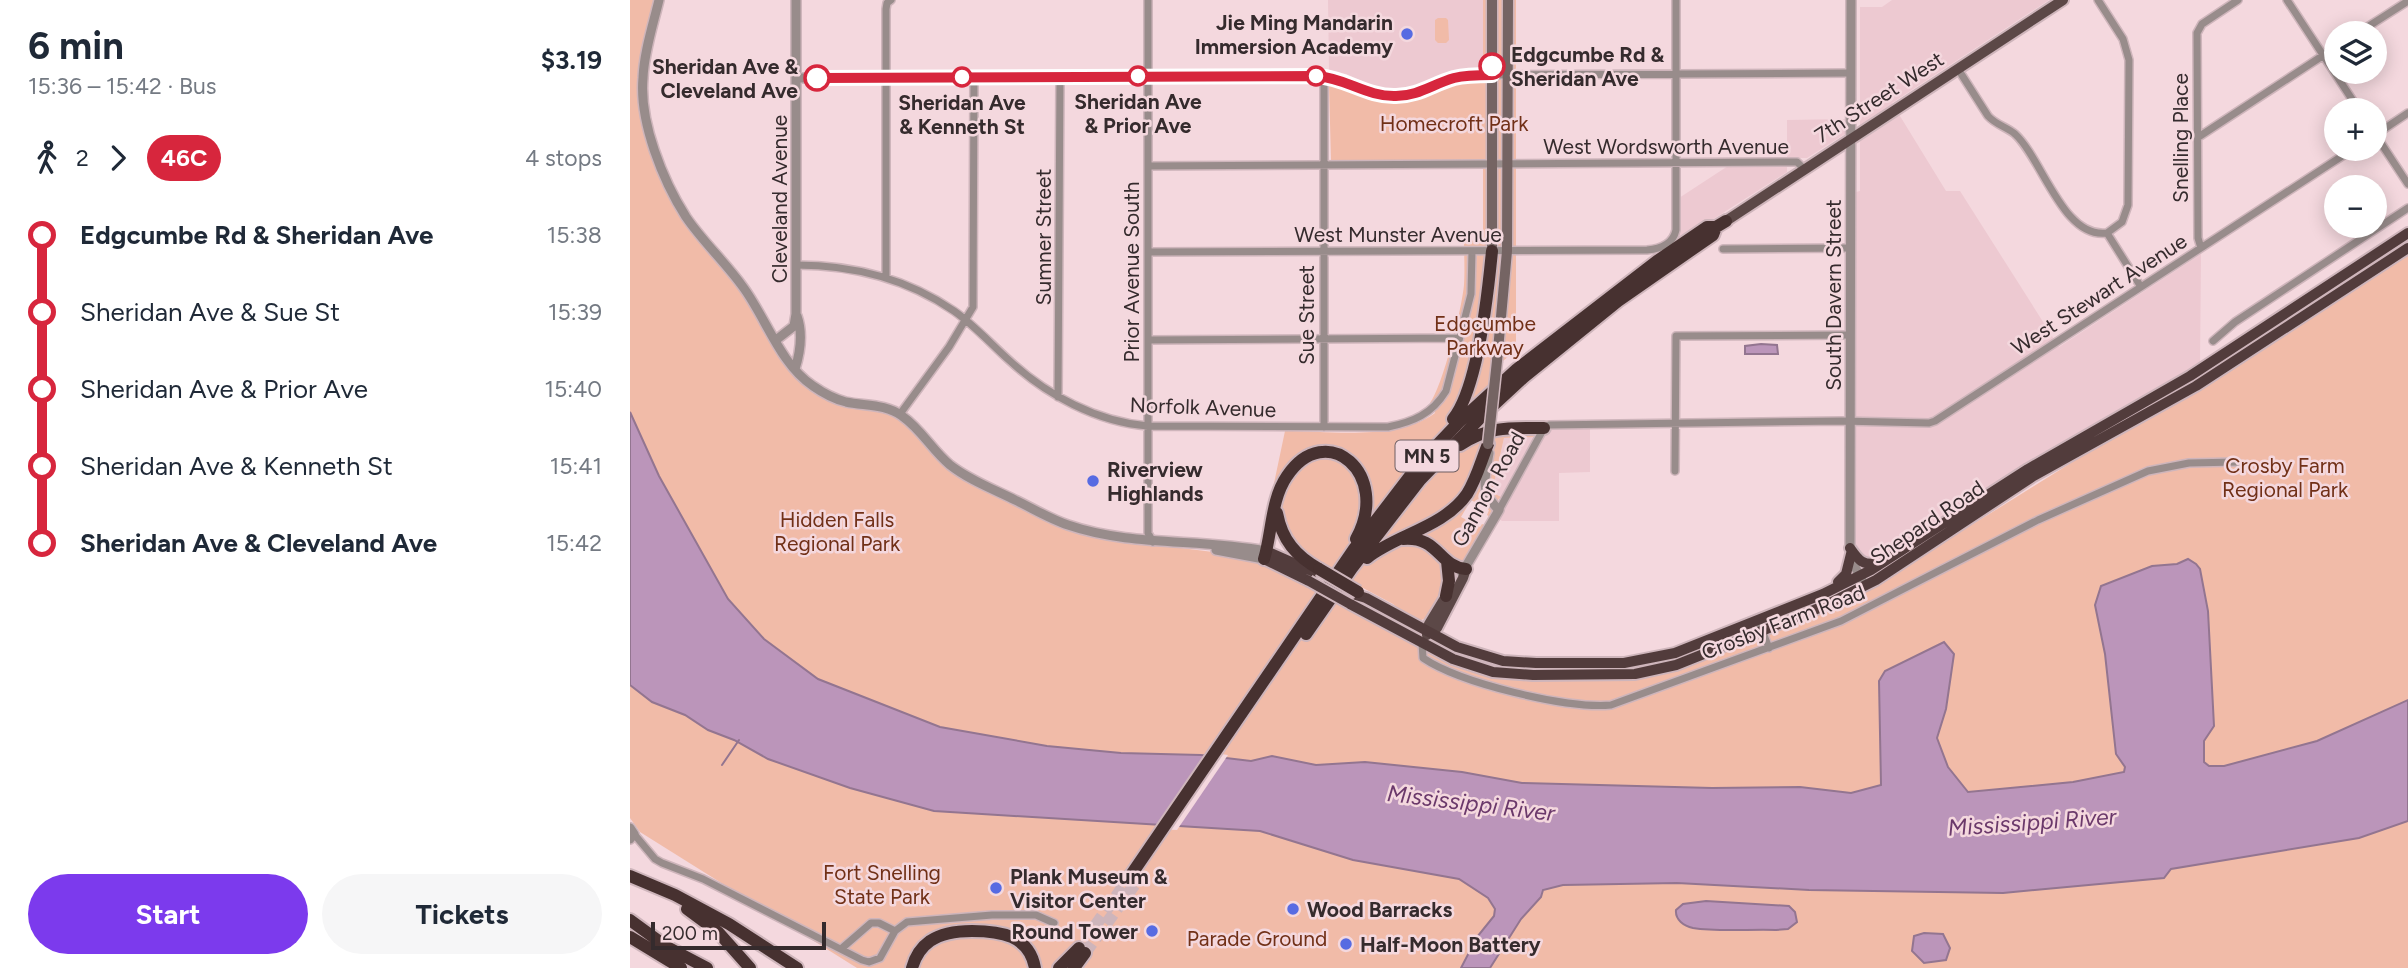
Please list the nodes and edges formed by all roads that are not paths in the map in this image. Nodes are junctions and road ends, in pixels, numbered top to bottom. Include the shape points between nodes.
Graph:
1 (659, 0) edge
2 (796, 0) edge
3 (1148, 0) edge
4 (1492, 0) edge
5 (1508, 0) edge
6 (1676, 0) edge
7 (1852, 0) edge
8 (2063, 0) edge
9 (2098, 0) edge
10 (2238, 0) edge
11 (2287, 0) edge
12 (890, 1) edge
13 (2408, 1) edge
14 (2377, 21) edge
15 (2323, 56) junction
16 (1958, 69) junction
17 (1675, 73) junction
18 (1852, 73) junction
19 (1492, 75) junction
20 (1508, 75) junction
21 (1148, 76) junction
22 (1324, 76) junction
23 (974, 77) junction
24 (1060, 77) junction
25 (796, 78) junction
26 (886, 78) junction
27 (2351, 98) edge
28 (2408, 113) edge
29 (2387, 126) edge
30 (2197, 138) junction
31 (1852, 139) junction
32 (2387, 152) edge
33 (2335, 161) edge
34 (1675, 163) junction
35 (1492, 164) junction
36 (1508, 164) junction
37 (1324, 165) junction
38 (1148, 166) junction
39 (1804, 169) junction
40 (2408, 184) edge
41 (2408, 208) edge
42 (1721, 224) joint
43 (2107, 233) junction
44 (2408, 233) edge
45 (1851, 248) junction
46 (2202, 248) junction
47 (2408, 248) edge
48 (1723, 249) dead end
49 (1324, 251) junction
50 (1472, 251) junction
51 (1492, 251) junction
52 (1507, 251) junction
53 (1148, 252) junction
54 (796, 265) junction
55 (886, 277) junction
56 (2141, 287) junction
57 (796, 314) junction
58 (965, 320) junction
59 (1850, 335) junction
60 (1324, 338) junction
61 (1459, 338) junction
62 (776, 340) junction
63 (1149, 340) junction
64 (2213, 341) dead end
65 (795, 369) junction
66 (1058, 397) junction
67 (900, 414) junction
68 (1675, 422) junction
69 (1850, 422) junction
70 (1148, 426) junction
71 (1324, 427) junction
72 (1544, 428) junction
73 (1488, 444) junction
74 (1437, 453) junction
75 (2237, 462) dead end
76 (1675, 471) dead end
77 (1276, 506) junction
78 (1499, 510) junction
79 (1396, 540) junction
80 (1153, 542) junction
81 (1850, 551) junction
82 (1265, 555) junction
83 (1447, 561) junction
84 (1885, 562) junction
85 (1346, 569) junction
86 (1465, 569) junction
87 (1315, 575) junction
88 (1862, 581) junction
89 (1823, 594) junction
90 (1446, 596) junction
91 (1358, 597) junction
92 (1760, 625) junction
93 (1429, 632) junction
94 (1422, 643) junction
95 (1769, 648) junction
96 (631, 834) edge
97 (1136, 875) tunnel mouth
98 (630, 876) edge
99 (630, 920) edge
100 (1054, 923) dead end
101 (895, 931) junction
102 (634, 941) edge
103 (841, 949) junction
104 (1082, 951) junction
105 (663, 968) edge
106 (681, 968) edge
107 (707, 968) edge
108 (750, 968) edge
109 (797, 968) edge
110 (912, 968) edge
111 (1035, 968) edge
112 (1061, 968) edge
113 (1074, 968) edge
114 (1079, 968) edge

1 - 62 street via 643,74 643,111 649,131 667,181 687,218 743,287
2 - 25 street, Cleveland Avenue
3 - 21 street, Prior Avenue South
4 - 19 main road
5 - 20 main road
6 - 17 street
7 - 18 street, South Davern Street
8 - 16 main road, 7th Street West / MN 5
9 - 43 street via 2123,38 2129,60 2128,205 2122,222
10 - 30 street, Snelling Place via 2199,28
11 - 15 street
12 - 26 street via 886,9
13 - 14 street
15 - 27 street
15 - 30 street
16 - 31 main road, 7th Street West / MN 5
16 - 43 street via 1988,116 2017,136 2073,220 2088,232
17 - 18 street
17 - 20 street
17 - 34 street
18 - 31 street, South Davern Street
19 - 20 street
19 - 22 street via 1456,77 1418,93 1397,96 1376,94
19 - 35 main road
20 - 36 main road
21 - 22 street
21 - 24 street
21 - 38 street, Prior Avenue South
22 - 37 street, Sue Street
23 - 24 street
23 - 26 street
23 - 58 street via 973,307
24 - 66 street, Sumner Street
25 - 26 street
25 - 54 street, Cleveland Avenue
26 - 55 street
28 - 29 street
30 - 46 street, Snelling Place via 2198,238
31 - 39 main road, 7th Street West / MN 5
31 - 45 street, South Davern Street
32 - 40 street
33 - 46 street, West Stewart Avenue
34 - 36 street, West Wordsworth Avenue
34 - 39 street, West Wordsworth Avenue via 1797,162
34 - 52 street, West Munster Avenue via 1675,234 1665,245 1647,250
35 - 36 street, West Wordsworth Avenue
35 - 37 street, West Wordsworth Avenue
35 - 51 main road
36 - 52 main road
37 - 38 street, West Wordsworth Avenue
37 - 49 street, Sue Street
38 - 53 street, Prior Avenue South
39 - 42 main road, 7th Street West / MN 5
41 - 64 street
42 - 74 highway, MN 5 via 1713,235 1618,301
43 - 56 street
44 - 84 highway, Shepard Road via 2190,376 2014,477
45 - 48 street
45 - 59 street, South Davern Street
46 - 56 street, West Stewart Avenue
47 - 88 highway, Shepard Road via 2196,386 2032,477
49 - 50 street, West Munster Avenue
49 - 53 street, West Munster Avenue
49 - 60 street, Sue Street
50 - 51 street, West Munster Avenue
50 - 61 street via 1471,294
51 - 52 street, West Munster Avenue
51 - 74 highway via 1470,386
52 - 73 main road, bridge
53 - 63 street, Prior Avenue South
54 - 55 street, Norfolk Avenue
54 - 57 street, Cleveland Avenue
55 - 58 street, Norfolk Avenue via 929,295
56 - 69 street, West Stewart Avenue via 1935,422
57 - 62 street, Cleveland Avenue via 793,326
57 - 65 street, Cleveland Avenue via 800,323
58 - 66 street, Norfolk Avenue via 1028,377
58 - 67 street
59 - 68 street via 1676,336
59 - 69 street, South Davern Street
60 - 61 street
60 - 63 street
60 - 71 street, Sue Street
61 - 71 street, Norfolk Avenue via 1446,391 1438,404 1415,421 1388,427
62 - 65 street
63 - 70 street, Prior Avenue South
65 - 67 street via 830,396
66 - 70 street, Norfolk Avenue via 1111,419
67 - 80 street via 939,455 975,481 1065,524
68 - 69 street
68 - 72 street
68 - 76 street
69 - 81 street, South Davern Street
70 - 71 street, Norfolk Avenue
70 - 80 street, Prior Avenue South via 1148,533
72 - 74 highway via 1496,428
72 - 78 street, Gannon Road
73 - 78 street via 1485,489
73 - 79 highway via 1477,475 1460,502 1432,523
74 - 85 highway, MN 5
75 - 95 street, Crosby Farm Road via 2189,463 2148,471 2038,520 1841,621
77 - 82 highway
77 - 85 highway via 1287,476 1307,458 1333,453 1355,465 1366,488 1365,510
77 - 87 highway via 1291,547
78 - 86 street, Gannon Road
79 - 83 highway via 1424,541
79 - 85 highway
80 - 82 street
81 - 84 highway via 1865,564
81 - 88 street, South Davern Street
81 - 89 highway via 1846,574
82 - 87 highway
83 - 86 highway
83 - 90 highway
84 - 88 highway, Shepard Road
85 - 97 highway, MN 5
86 - 90 street, Gannon Road
86 - 93 main road, Gannon Road via 1437,628
87 - 91 highway, bridge
88 - 89 highway, Shepard Road
88 - 92 highway, Shepard Road
89 - 92 highway, Shepard Road
90 - 93 main road, Gannon Road
91 - 93 highway, Shepard Road
91 - 94 highway, Shepard Road
92 - 93 highway, Shepard Road via 1675,653 1624,663 1512,662 1475,654
92 - 94 highway, Shepard Road via 1676,665 1626,674 1511,675 1463,663
92 - 95 street
93 - 94 main road, Gannon Road
94 - 95 street, Crosby Farm Road via 1423,658 1478,682 1525,695 1601,706
96 - 103 street via 662,863
98 - 108 highway via 696,915
98 - 109 highway via 729,924
99 - 107 highway
100 - 101 street via 1036,915 992,915 907,922
101 - 103 street via 871,923
101 - 103 street via 884,954 874,961
102 - 105 highway
102 - 106 highway
104 - 112 highway
104 - 113 highway
104 - 114 highway
110 - 111 highway via 919,952 935,938 977,931 1016,938 1030,952

